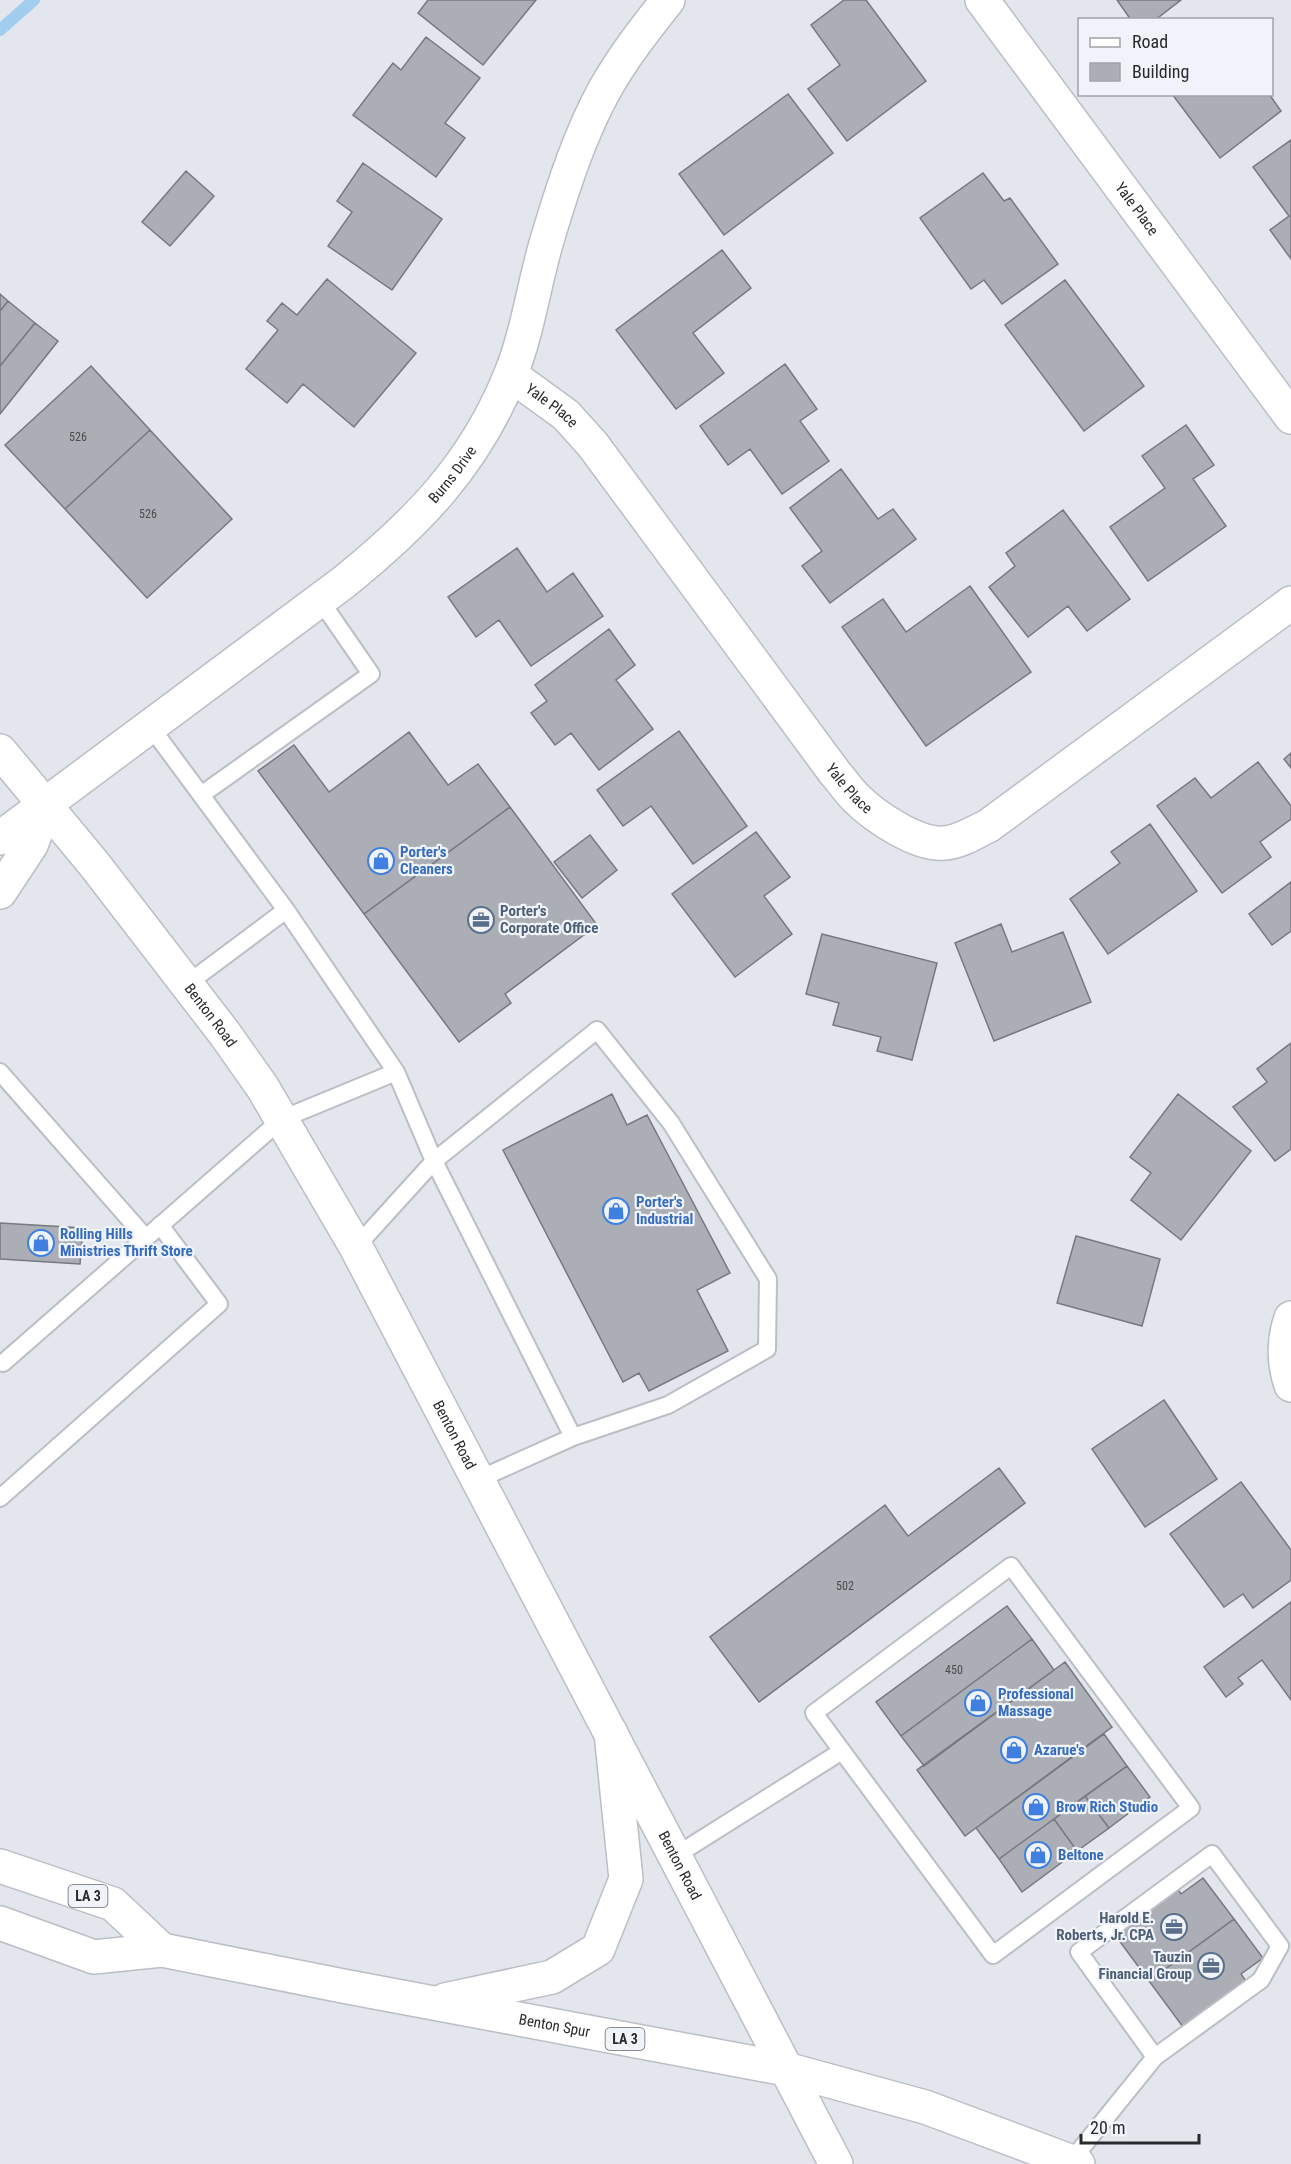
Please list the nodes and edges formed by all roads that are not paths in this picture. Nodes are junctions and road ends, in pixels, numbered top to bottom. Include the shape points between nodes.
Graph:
1 (668, 0) edge
2 (982, 0) edge
3 (511, 375) junction
4 (1291, 417) edge
5 (320, 600) junction
6 (1291, 603) edge
7 (150, 726) junction
8 (0, 751) edge
9 (201, 795) junction
10 (46, 806) junction
11 (0, 838) edge
12 (0, 892) edge
13 (286, 910) junction
14 (188, 984) junction
15 (0, 1072) edge
16 (396, 1072) junction
17 (282, 1119) junction
18 (435, 1161) junction
19 (160, 1225) junction
20 (146, 1238) junction
21 (356, 1247) junction
22 (1291, 1318) edge
23 (3, 1363) dead end
24 (1291, 1385) edge
25 (573, 1437) junction
26 (477, 1480) junction
27 (0, 1498) edge
28 (611, 1733) junction
29 (842, 1751) junction
30 (675, 1856) junction
31 (0, 1866) edge
32 (0, 1923) edge
33 (162, 1950) junction
34 (432, 2003) junction
35 (1155, 2057) junction
36 (786, 2069) junction
37 (1075, 2163) edge
38 (836, 2164) edge

1 - 3 main road, Burns Drive via 605,90 581,142 547,238
2 - 4 main road, Yale Place
3 - 5 main road, Burns Drive via 486,426 436,498 379,554
3 - 6 main road, Yale Place via 566,415 593,445 856,798 880,818 927,841 945,843 988,826
5 - 7 main road, Burns Drive
5 - 9 lane via 371,674
7 - 9 lane
7 - 10 main road, Burns Drive
8 - 10 main road, Benton Road
9 - 13 lane
10 - 11 main road, Burns Drive
10 - 12 main road via 31,845
10 - 14 main road, Benton Road
13 - 14 lane
13 - 16 lane
14 - 17 main road, Benton Road
15 - 20 lane
16 - 17 lane
16 - 18 lane
17 - 19 lane
17 - 21 main road, Benton Road
18 - 21 lane
18 - 25 lane
18 - 25 lane via 597,1030 671,1123 768,1279 767,1349 668,1405
19 - 20 lane
19 - 27 lane via 219,1304
20 - 23 lane
21 - 26 main road, Benton Road
22 - 24 main road via 1285,1337
25 - 26 lane
26 - 28 main road, Benton Road
28 - 30 main road, Benton Road
28 - 34 main road via 626,1879 598,1948 552,1977
29 - 29 lane via 993,1954 1191,1808 1011,1566 813,1713
29 - 30 lane
30 - 36 main road, Benton Road
31 - 33 main road, LA 3 via 113,1904
32 - 33 main road, Benton Spur / LA 3 via 94,1957
33 - 34 main road, Benton Spur / LA 3
34 - 36 main road, Benton Spur / LA 3
35 - 35 lane via 1079,1952 1212,1854 1280,1946 1262,1980
35 - 37 lane
36 - 37 main road, Benton Spur / LA 3 via 925,2107
36 - 38 main road, Benton Road

